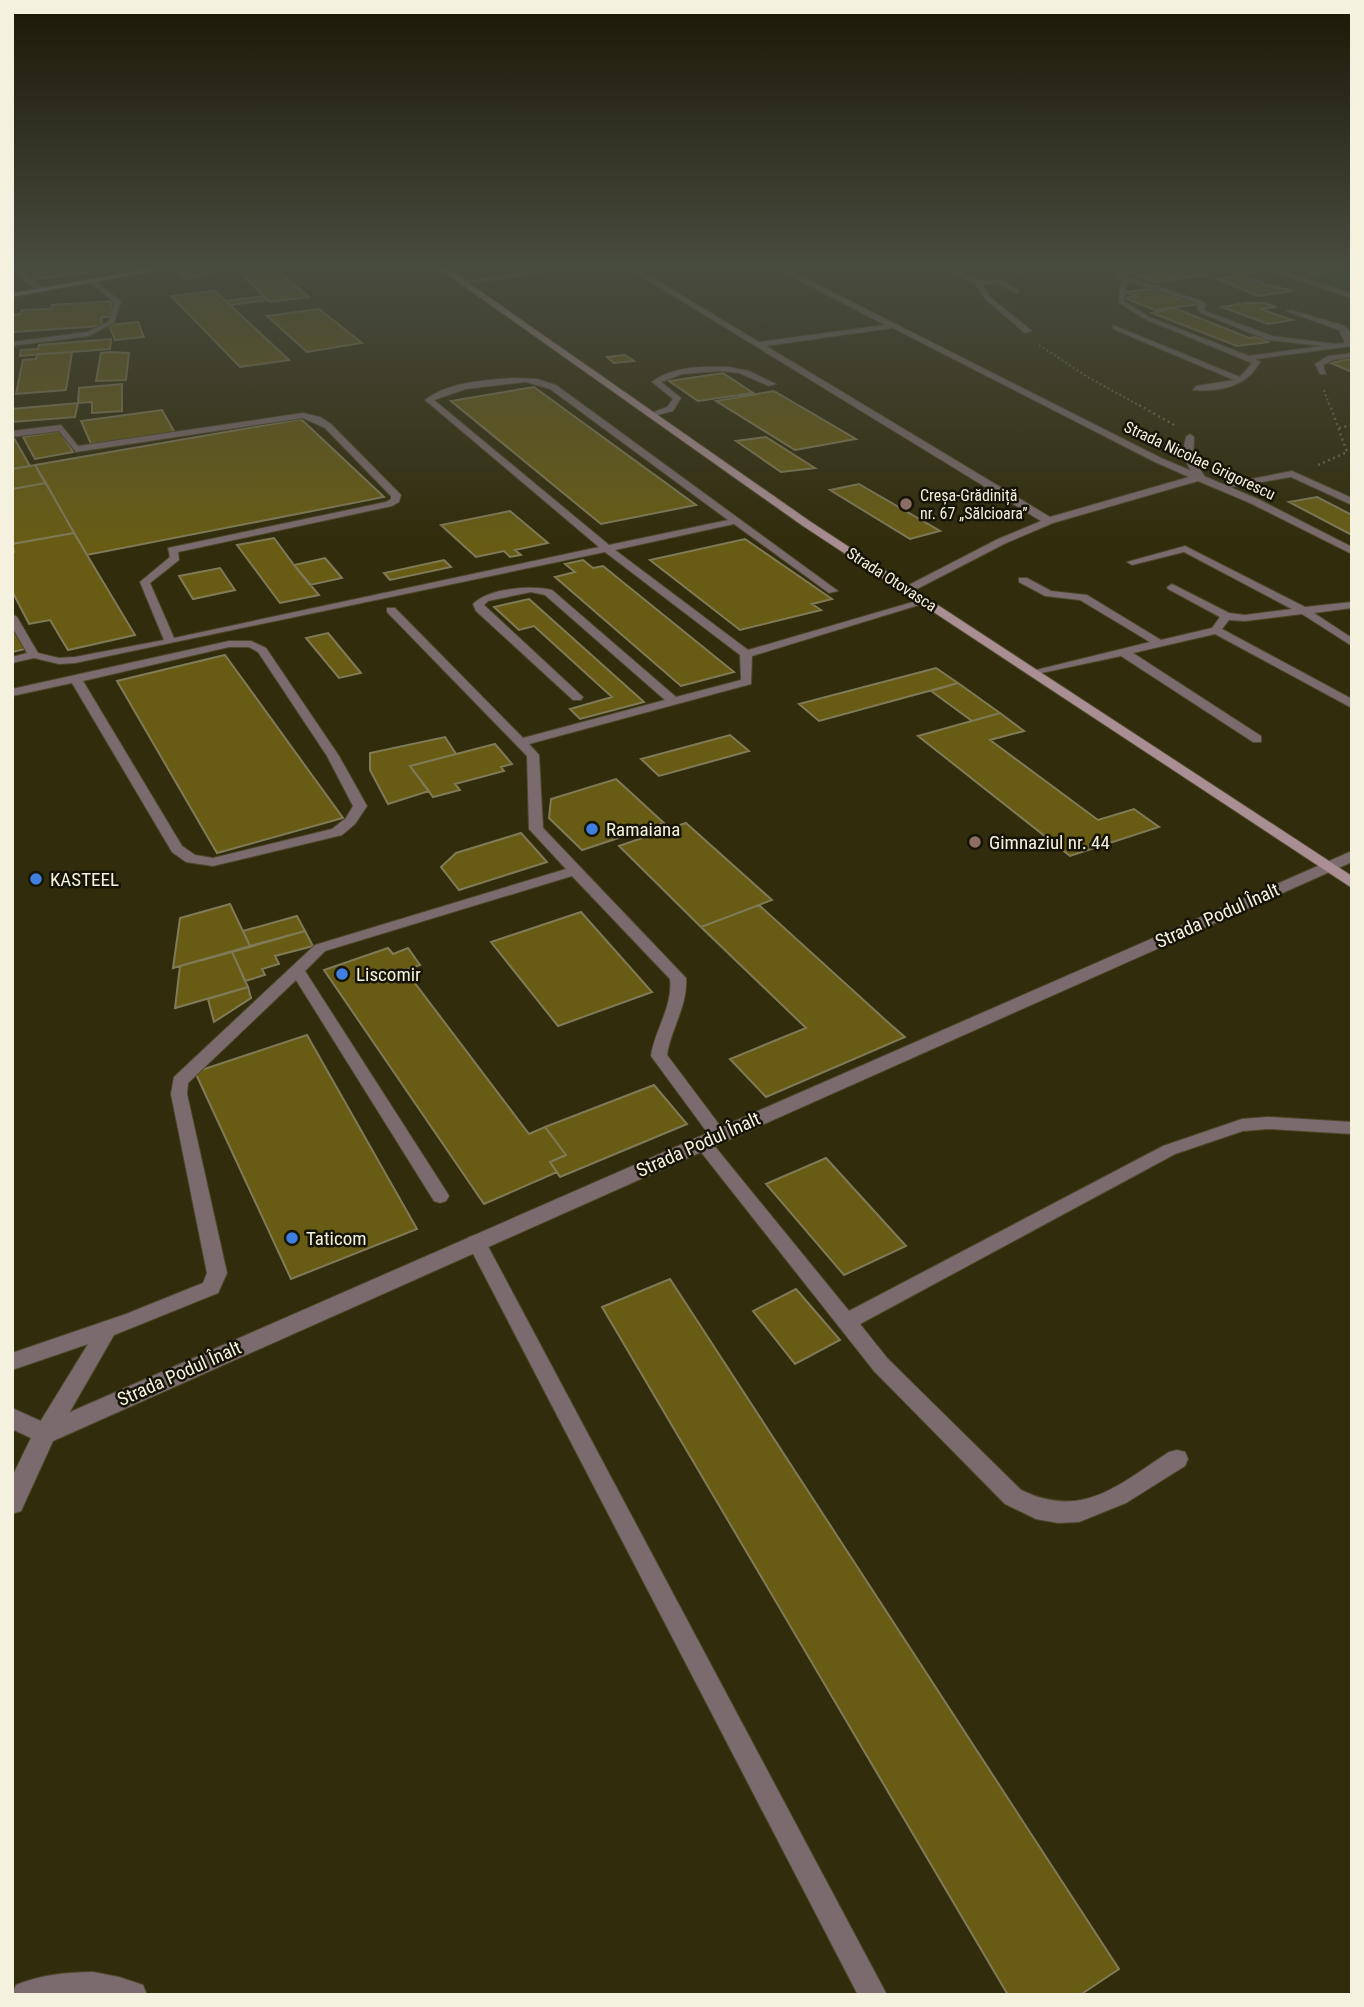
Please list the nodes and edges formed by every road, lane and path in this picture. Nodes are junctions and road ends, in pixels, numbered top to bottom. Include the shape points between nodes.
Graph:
1 (1251, 358) edge
2 (571, 359) edge
3 (783, 359) edge
4 (958, 359) edge
5 (1060, 359) edge
6 (1191, 359) edge
7 (1332, 359) edge
8 (1323, 372) joint
9 (1241, 380) junction
10 (772, 384) dead end
11 (1196, 388) dead end
12 (650, 415) junction
13 (1352, 425) edge
14 (1339, 428) junction
15 (12, 435) edge
16 (1189, 437) joint
17 (1292, 474) junction
18 (1200, 477) junction
19 (1220, 486) junction
20 (1352, 502) edge
21 (736, 521) junction
22 (1049, 521) junction
23 (607, 548) junction
24 (1352, 551) edge
25 (1132, 562) dead end
26 (1023, 580) dead end
27 (1172, 587) dead end
28 (909, 589) junction
29 (833, 591) dead end
30 (927, 601) junction
31 (1352, 605) edge
32 (391, 610) dead end
33 (1304, 611) junction
34 (1226, 616) junction
35 (12, 617) edge
36 (1216, 630) junction
37 (170, 642) junction
38 (1159, 643) junction
39 (1352, 643) edge
40 (1123, 652) junction
41 (746, 654) junction
42 (34, 656) junction
43 (12, 660) edge
44 (1037, 673) junction
45 (76, 679) junction
46 (12, 693) edge
47 (577, 697) dead end
48 (674, 702) junction
49 (1352, 704) edge
50 (1257, 738) dead end
51 (521, 742) junction
52 (1352, 856) edge
53 (1326, 867) junction
54 (575, 871) junction
55 (1352, 884) edge
56 (297, 970) junction
57 (1352, 1128) edge
58 (710, 1138) junction
59 (440, 1196) dead end
60 (476, 1242) junction
61 (848, 1321) junction
62 (107, 1329) junction
63 (12, 1362) edge
64 (12, 1418) edge
65 (45, 1434) junction
66 (1177, 1459) dead end
67 (12, 1503) edge
68 (26, 1995) edge
69 (133, 1995) edge
70 (873, 1995) edge

1 - 9 lane via 1256,363
2 - 12 street, Strada Otovasca
3 - 22 street
4 - 18 street, Strada Nicolae Grigorescu
5 - 16 path
6 - 9 lane
7 - 8 lane via 1319,364
8 - 14 path via 1322,387
9 - 11 lane
10 - 12 lane via 733,369 661,377 656,382 677,398 670,409
12 - 28 street, Strada Otovasca
13 - 14 path
14 - 17 path via 1345,455
15 - 37 lane via 61,428 76,449 303,415 328,426 396,495 389,504 172,550 176,558 145,582
16 - 18 lane via 1185,452
17 - 19 lane
17 - 20 lane
18 - 19 street, Strada Nicolae Grigorescu
18 - 22 street
19 - 24 street, Strada Nicolae Grigorescu
21 - 23 lane
21 - 23 lane via 553,387 538,381 449,391 429,400
21 - 29 lane
22 - 28 street
23 - 37 lane
23 - 41 lane
25 - 33 lane via 1185,549
26 - 38 lane via 1049,594 1083,597
27 - 34 lane
28 - 30 street, Strada Otovasca
30 - 41 lane
30 - 44 street, Strada Otovasca
31 - 33 lane
32 - 51 lane
33 - 34 lane
33 - 39 lane
34 - 36 lane
35 - 42 lane
36 - 38 lane
36 - 49 lane
37 - 42 lane via 75,660
38 - 40 lane
40 - 44 lane
40 - 50 lane
41 - 48 lane via 747,682
42 - 43 lane
44 - 53 street, Strada Otovasca
45 - 45 lane via 177,849 191,859 213,862 337,832 356,816 359,806 333,756 262,650 251,644 229,644
45 - 46 lane
47 - 48 lane via 478,604 531,589 548,592
48 - 51 lane
51 - 54 lane via 534,755 536,829
52 - 53 street, Strada Podul Înalt
53 - 55 street, Strada Otovasca
53 - 58 street, Strada Podul Înalt
54 - 56 lane via 320,948
54 - 58 lane via 678,978 680,999 659,1056
56 - 59 lane
56 - 62 lane via 180,1081 216,1266 215,1281 202,1293
57 - 61 lane via 1242,1125 1169,1150
58 - 60 street, Strada Podul Înalt
58 - 61 lane
60 - 65 street, Strada Podul Înalt
60 - 70 lane
61 - 66 lane via 881,1365 1013,1497 1030,1508 1052,1513 1093,1510
62 - 63 lane
62 - 65 lane
64 - 65 street
65 - 67 street
68 - 69 lane via 62,1986 106,1986

